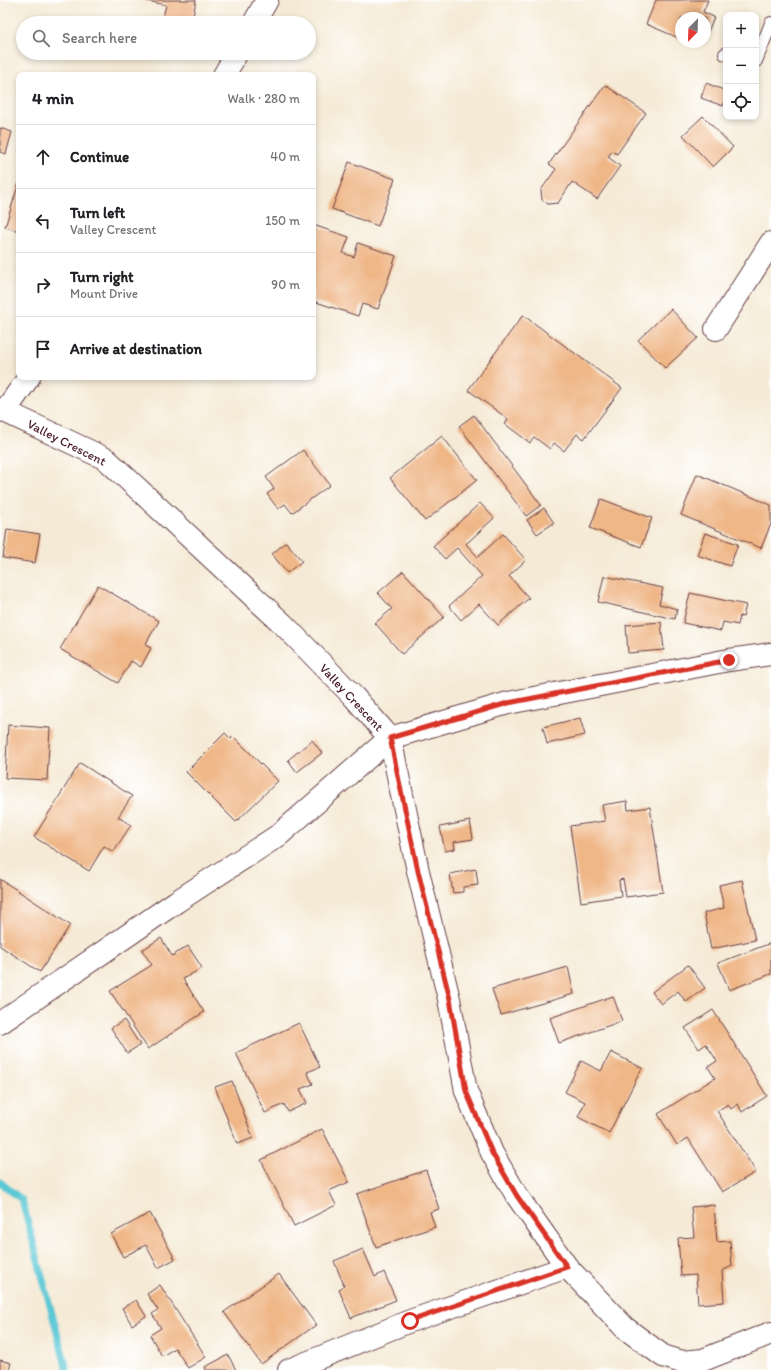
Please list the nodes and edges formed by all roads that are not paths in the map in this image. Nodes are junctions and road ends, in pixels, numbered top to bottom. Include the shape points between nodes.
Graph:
1 (267, 0) edge
2 (258, 16) edge
3 (771, 23) edge
4 (759, 53) edge
5 (233, 60) edge
6 (226, 72) edge
7 (771, 244) edge
8 (716, 328) dead end
9 (27, 380) edge
10 (3, 410) edge
11 (771, 654) edge
12 (390, 738) junction
13 (0, 1023) edge
14 (567, 1267) junction
15 (771, 1333) edge
16 (289, 1370) edge

1 - 2 street
3 - 4 lane
5 - 6 street
7 - 8 street
9 - 10 street
10 - 12 street, Valley Crescent via 106,460 283,624
11 - 12 street via 508,703
12 - 13 street via 279,835
12 - 14 street, Valley Crescent via 418,871 450,999 466,1091 492,1153 517,1196
14 - 15 street, Valley Crescent via 625,1328 663,1356 682,1362 703,1360
14 - 16 street via 410,1321

